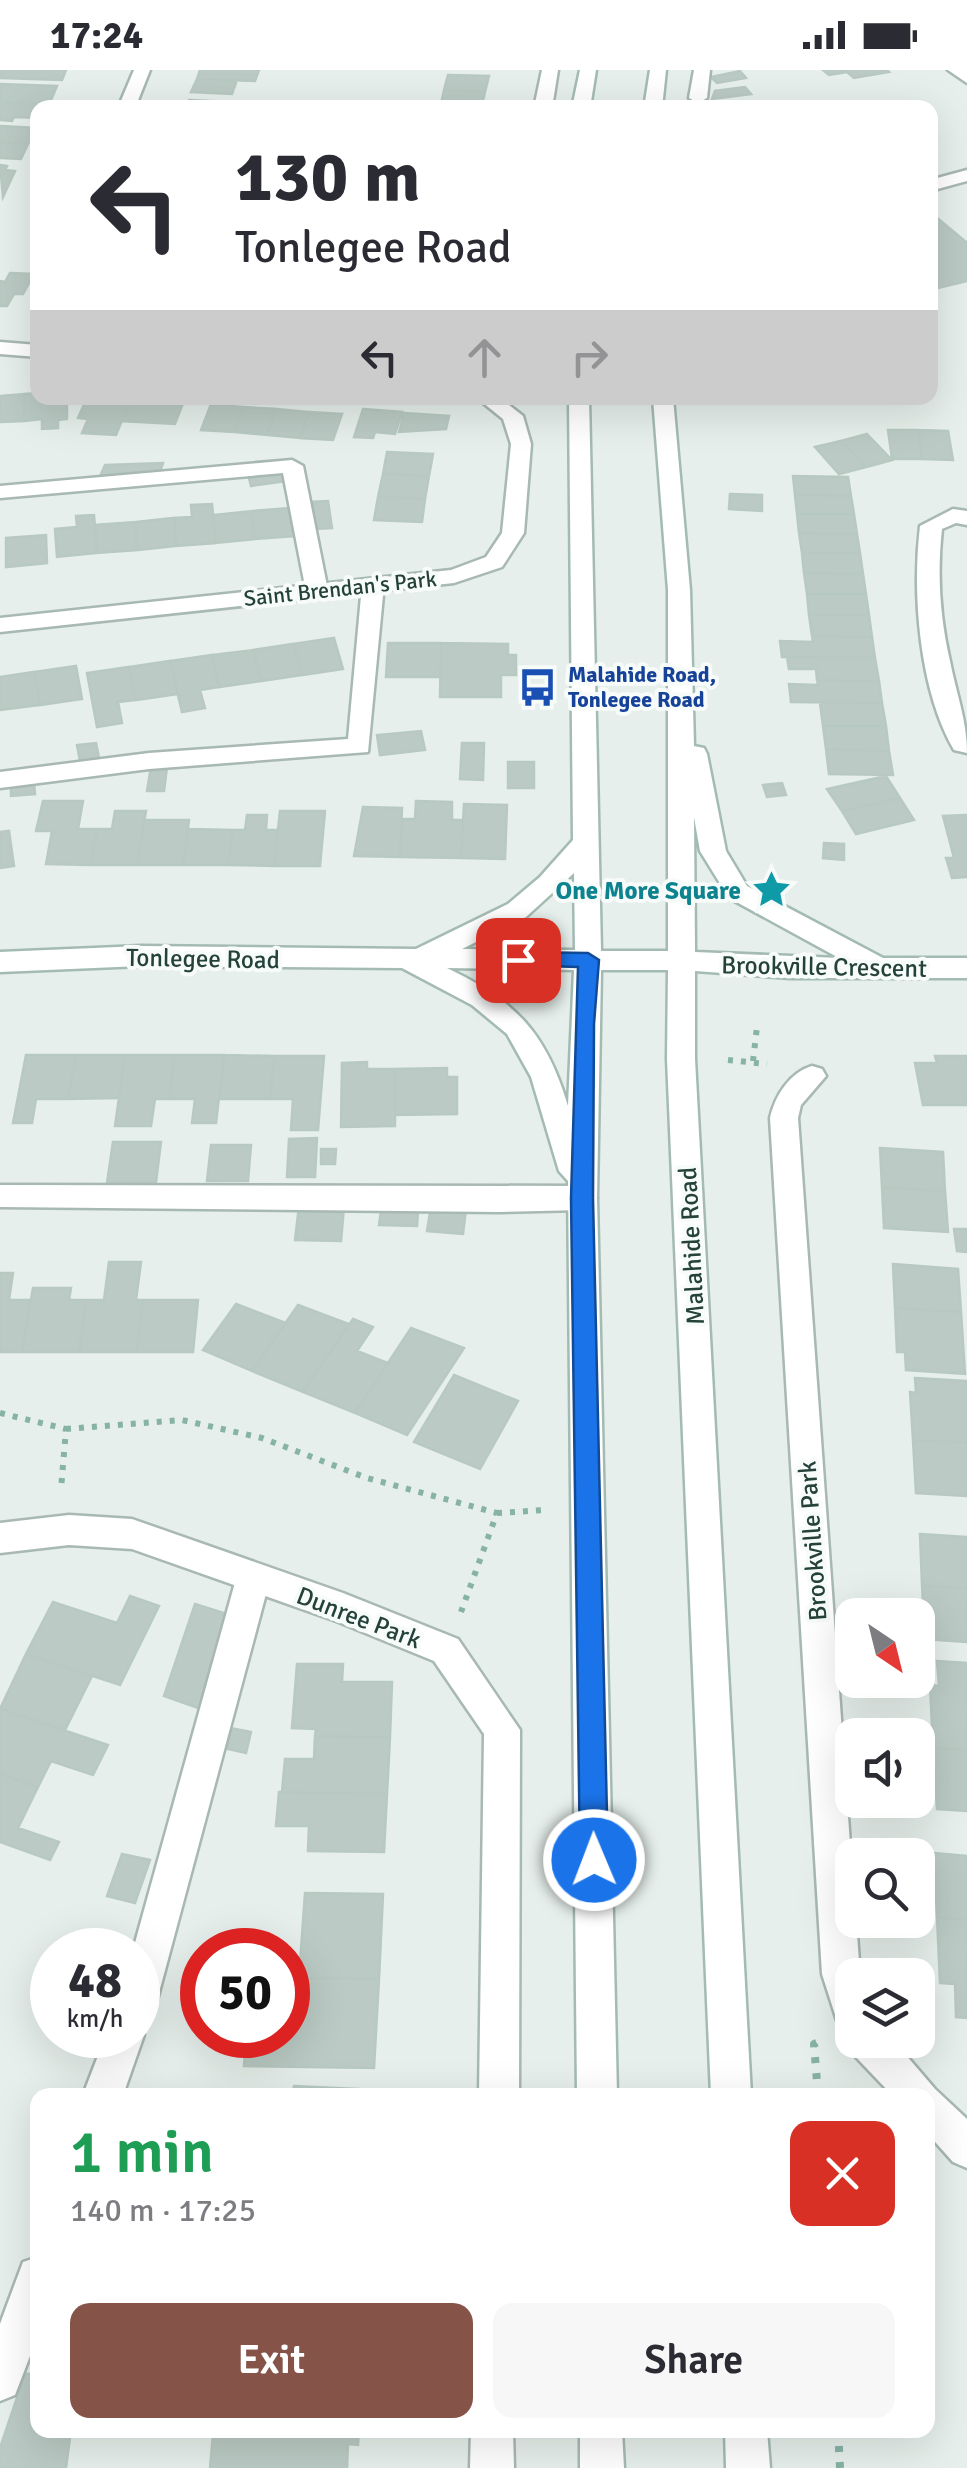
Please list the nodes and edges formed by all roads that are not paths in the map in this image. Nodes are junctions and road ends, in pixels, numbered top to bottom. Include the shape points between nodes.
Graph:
1 (142, 70) edge
2 (550, 70) edge
3 (588, 70) edge
4 (658, 70) edge
5 (702, 70) edge
6 (956, 70) edge
7 (967, 78) edge
8 (698, 98) dead end
9 (129, 100) edge
10 (544, 100) edge
11 (582, 100) edge
12 (654, 100) edge
13 (967, 174) edge
14 (938, 183) edge
15 (0, 348) edge
16 (30, 350) edge
17 (502, 405) edge
18 (578, 405) edge
19 (664, 405) edge
20 (0, 492) edge
21 (967, 518) edge
22 (373, 585) junction
23 (317, 591) junction
24 (0, 626) edge
25 (682, 683) junction
26 (967, 746) edge
27 (0, 780) edge
28 (586, 842) junction
29 (407, 960) junction
30 (588, 960) junction
31 (682, 961) junction
32 (0, 962) edge
33 (967, 968) edge
34 (881, 969) junction
35 (812, 1076) dead end
36 (0, 1196) edge
37 (582, 1198) junction
38 (0, 1538) edge
39 (254, 1579) junction
40 (158, 1928) edge
41 (840, 1958) edge
42 (117, 2058) edge
43 (884, 2058) edge
44 (106, 2088) edge
45 (499, 2088) edge
46 (597, 2088) edge
47 (731, 2088) edge
48 (912, 2088) edge
49 (935, 2114) edge
50 (967, 2148) edge
51 (30, 2299) edge
52 (0, 2380) edge
53 (492, 2438) edge
54 (601, 2438) edge
55 (746, 2438) edge
56 (492, 2468) edge
57 (602, 2468) edge
58 (748, 2468) edge

1 - 9 main road
2 - 10 main road
3 - 11 main road
4 - 12 main road
5 - 8 main road
6 - 7 main road
13 - 14 main road
15 - 16 main road
17 - 22 main road, Saint Brendan's Park via 514,416 520,444 513,532 494,562 454,576
18 - 28 main road
19 - 25 main road, Malahide Road
20 - 23 main road via 292,466
21 - 26 main road via 931,526 925,563 945,701
22 - 23 main road, Saint Brendan's Park
22 - 27 main road via 359,746
23 - 24 main road, Saint Brendan's Park
25 - 31 main road, Malahide Road
25 - 34 main road via 713,851 738,892
28 - 29 main road via 528,906
28 - 30 main road
29 - 30 main road, Tonlegee Road
29 - 32 main road, Tonlegee Road via 141,956
29 - 37 main road, Tonlegee Road via 460,984 519,1029 540,1068
30 - 31 main road, Tonlegee Road
30 - 37 main road
31 - 34 main road, Brookville Crescent
31 - 47 main road, Malahide Road via 681,1059
33 - 34 main road, Brookville Crescent
35 - 41 main road, Brookville Park via 788,1101 784,1118
36 - 37 main road
37 - 46 main road
38 - 39 main road, Dunree Park via 69,1530 132,1534
39 - 40 main road
39 - 45 main road, Dunree Park via 446,1650 502,1730
42 - 44 main road
43 - 48 main road
49 - 50 main road
51 - 52 main road
53 - 56 main road
54 - 57 main road
55 - 58 main road

